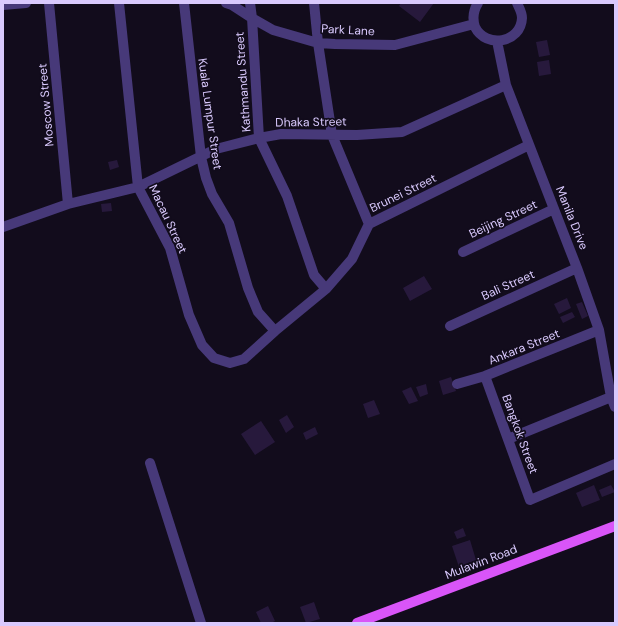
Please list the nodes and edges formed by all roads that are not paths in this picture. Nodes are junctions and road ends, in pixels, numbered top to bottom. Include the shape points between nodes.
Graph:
1 (26, 3) edge
2 (49, 3) edge
3 (119, 3) edge
4 (184, 3) edge
5 (226, 3) edge
6 (250, 3) edge
7 (314, 3) edge
8 (478, 3) edge
9 (517, 3) edge
10 (3, 5) edge
11 (252, 18) junction
12 (474, 24) junction
13 (497, 41) junction
14 (318, 43) junction
15 (506, 85) junction
16 (332, 135) junction
17 (259, 138) junction
18 (529, 145) junction
19 (201, 157) junction
20 (138, 187) junction
21 (68, 204) junction
22 (554, 209) junction
23 (370, 224) junction
24 (3, 225) edge
25 (463, 252) dead end
26 (578, 268) junction
27 (326, 289) junction
28 (450, 326) dead end
29 (599, 330) junction
30 (275, 331) junction
31 (244, 359) joint
32 (485, 376) junction
33 (457, 384) dead end
34 (611, 397) junction
35 (615, 407) edge
36 (508, 439) junction
37 (150, 463) dead end
38 (615, 464) edge
39 (615, 526) edge
40 (202, 623) edge
41 (357, 623) edge

1 - 10 street
2 - 21 street, Moscow Street
3 - 20 street, Macau Street
4 - 19 street, Kuala Lumpur Street
5 - 11 street, Park Lane
6 - 11 street, Kathmandu Street
7 - 14 street
8 - 12 street via 474,9
9 - 13 street via 522,17 517,32 511,37
11 - 14 street, Park Lane via 273,30
11 - 17 street, Kathmandu Street
12 - 13 street via 482,36
12 - 14 street, Park Lane via 395,45
13 - 15 street, Manila Drive
14 - 16 street
15 - 16 street, Dhaka Street via 402,132
15 - 18 street, Manila Drive
16 - 17 street, Dhaka Street via 281,134
16 - 23 street
17 - 19 street, Dhaka Street via 216,149
17 - 27 street, Kathmandu Street via 287,196 314,275
18 - 22 street, Manila Drive
18 - 23 street, Brunei Street
19 - 20 street, Dhaka Street
19 - 30 street, Kuala Lumpur Street via 212,194 229,223 248,288 258,312
20 - 21 street, Dhaka Street
20 - 31 street, Macau Street via 170,248 189,315 202,345 214,358 230,363
21 - 24 street, Dhaka Street
22 - 25 street, Beijing Street
22 - 26 street, Manila Drive
23 - 27 street, Brunei Street via 352,259
26 - 28 street, Bali Street
26 - 29 street, Manila Drive
27 - 30 street, Brunei Street
29 - 32 street, Ankara Street
29 - 34 street, Manila Drive
30 - 31 street, Brunei Street
32 - 33 street, Ankara Street
32 - 36 street, Bangkok Street
34 - 35 street, Manila Drive
34 - 36 street
36 - 38 street, Bangkok Street via 530,500
37 - 40 street
39 - 41 main road, Mulawin Road

